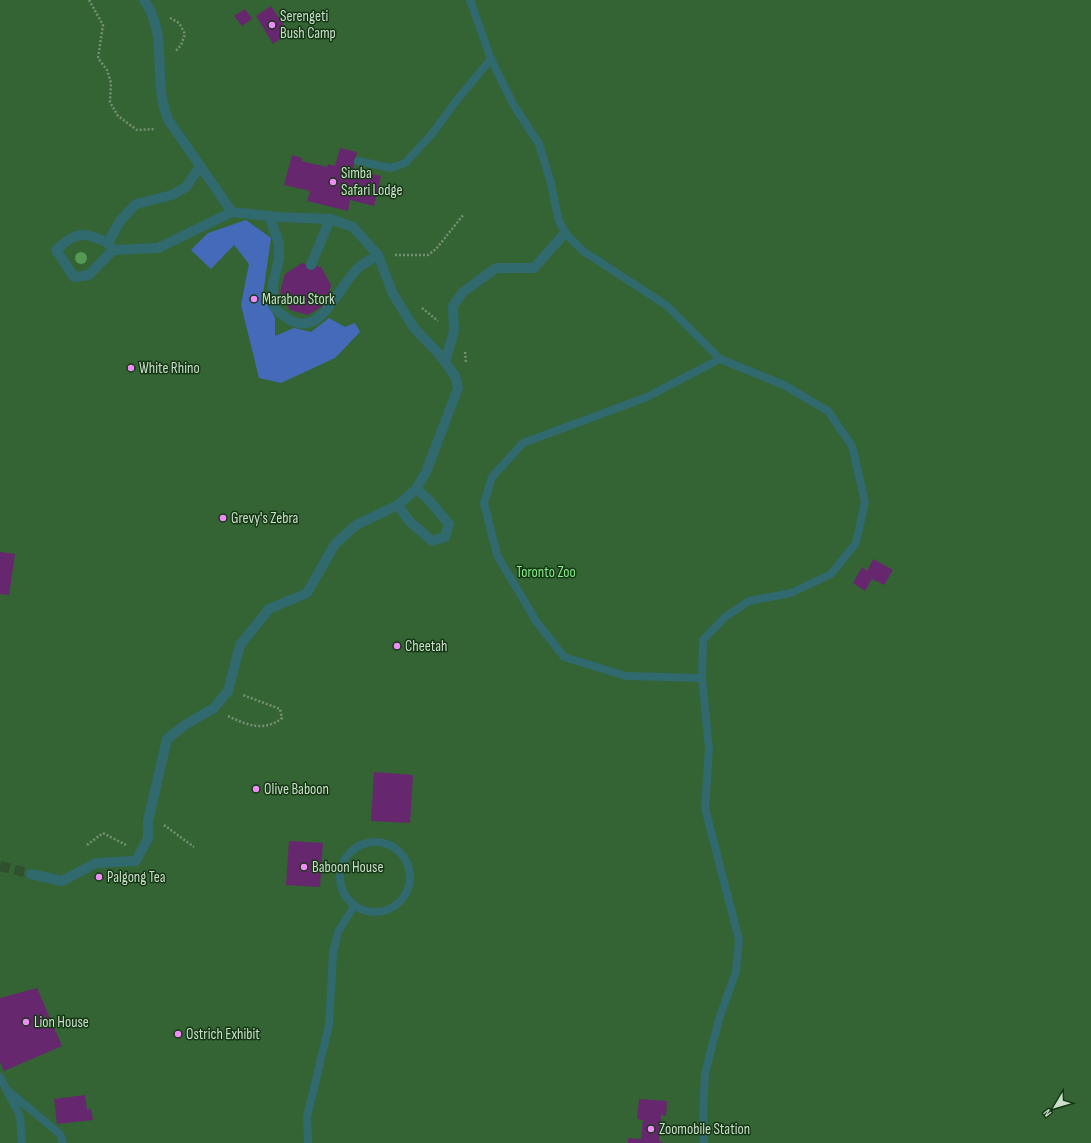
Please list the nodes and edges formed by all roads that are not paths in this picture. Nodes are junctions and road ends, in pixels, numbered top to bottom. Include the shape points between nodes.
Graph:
1 (144, 0) edge
2 (470, 0) edge
3 (491, 59) junction
4 (358, 161) dead end
5 (200, 166) junction
6 (232, 212) junction
7 (269, 216) junction
8 (330, 219) junction
9 (565, 233) junction
10 (111, 246) junction
11 (378, 255) junction
12 (312, 265) dead end
13 (720, 358) junction
14 (445, 362) junction
15 (416, 490) junction
16 (398, 505) junction
17 (702, 678) junction
18 (31, 874) tunnel mouth
19 (354, 906) junction
20 (0, 1077) edge
21 (6, 1089) junction
22 (22, 1143) edge
23 (63, 1143) edge
24 (308, 1143) edge
25 (704, 1143) edge

1 - 5 street via 152,15 158,40 163,108 169,122
2 - 3 lane
3 - 4 lane via 432,134 404,163 391,168
3 - 9 lane via 513,104 538,144 551,183 558,218
5 - 6 street
5 - 10 street via 186,187 172,195 136,204 120,221
6 - 7 street
6 - 10 street via 158,248
7 - 8 street
7 - 11 street via 279,243 272,306 284,318 301,324 318,319 330,308 356,270
8 - 11 street via 353,227
8 - 12 street
9 - 13 lane via 583,251 666,305
9 - 14 street via 534,268 496,268 463,292 453,306 454,331
10 - 10 street via 91,235 70,237 56,250 74,277 89,275
11 - 14 street via 393,294 414,328
13 - 17 lane via 784,385 828,411 852,446 865,502 856,543 831,574 791,593 749,601 725,617 708,634 703,640
13 - 17 lane via 647,396 523,443 492,478 484,503 498,555 536,621 564,657 626,676
14 - 15 street via 455,376 458,388 426,472
15 - 16 street
15 - 16 street via 427,498 449,524 445,537 432,541 409,521
16 - 18 street via 356,525 335,544 307,593 268,609 240,645 228,691 214,708 167,739 148,821 148,838 136,861 96,863 62,881
17 - 25 lane via 709,749 705,808 739,940 736,972 719,1019 705,1074 702,1114
19 - 19 lane via 346,898 340,877 341,866 346,857 354,849 375,842 395,849 404,858 409,869 410,881 399,902 389,909 378,912 365,911
19 - 24 lane via 338,932 333,953 329,1026 307,1117
20 - 21 lane
21 - 22 lane via 20,1116
21 - 23 lane via 60,1134

